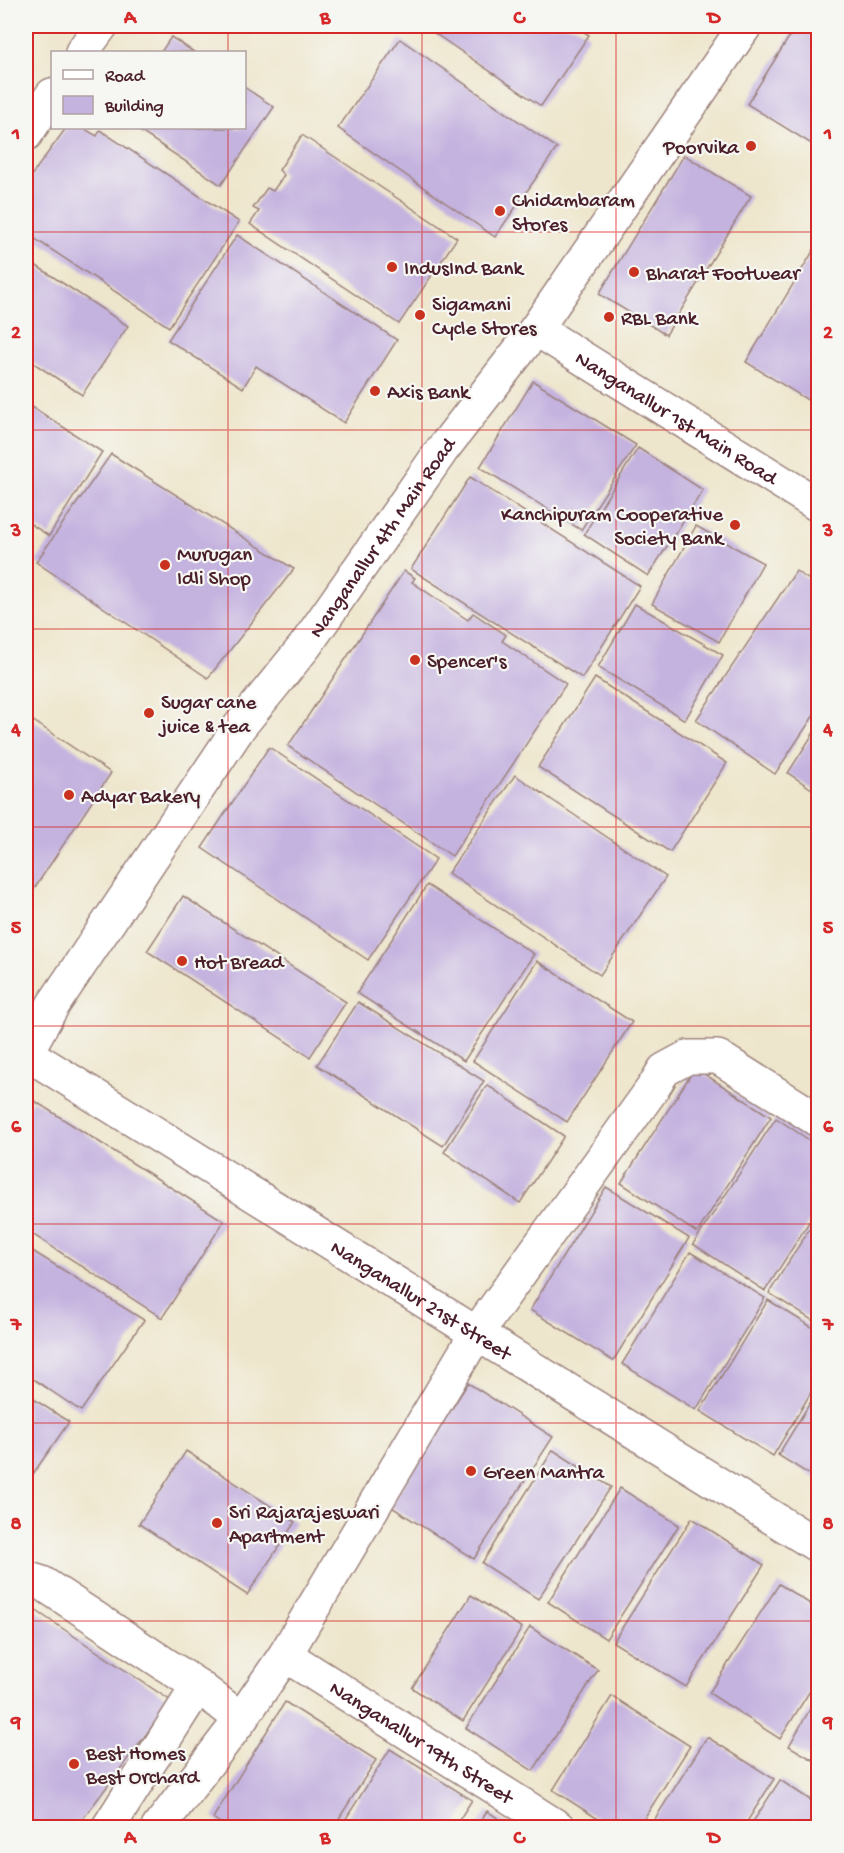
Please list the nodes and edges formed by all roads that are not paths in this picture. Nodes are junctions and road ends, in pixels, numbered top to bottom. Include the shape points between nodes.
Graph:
1 (101, 26) edge
2 (745, 26) edge
3 (83, 51) edge
4 (51, 96) edge
5 (26, 134) edge
6 (536, 328) junction
7 (819, 505) edge
8 (26, 1053) edge
9 (819, 1120) edge
10 (476, 1334) junction
11 (819, 1546) edge
12 (26, 1578) edge
13 (285, 1655) junction
14 (198, 1686) junction
15 (241, 1719) junction
16 (108, 1827) edge
17 (158, 1827) edge
18 (559, 1827) edge

1 - 3 street
2 - 6 street, Nanganallur 4th Main Road
4 - 5 street
6 - 7 street, Nanganallur 1st Main Road
6 - 8 street, Nanganallur 4th Main Road via 442,450 305,646 240,726 53,1005
8 - 10 street, Nanganallur 21st Street
9 - 10 street via 717,1057 688,1057 664,1070
10 - 11 street, Nanganallur 21st Street
10 - 13 street
12 - 14 street via 42,1584
13 - 15 street
13 - 18 street, Nanganallur 19th Street
14 - 15 street
14 - 16 street
15 - 17 street

